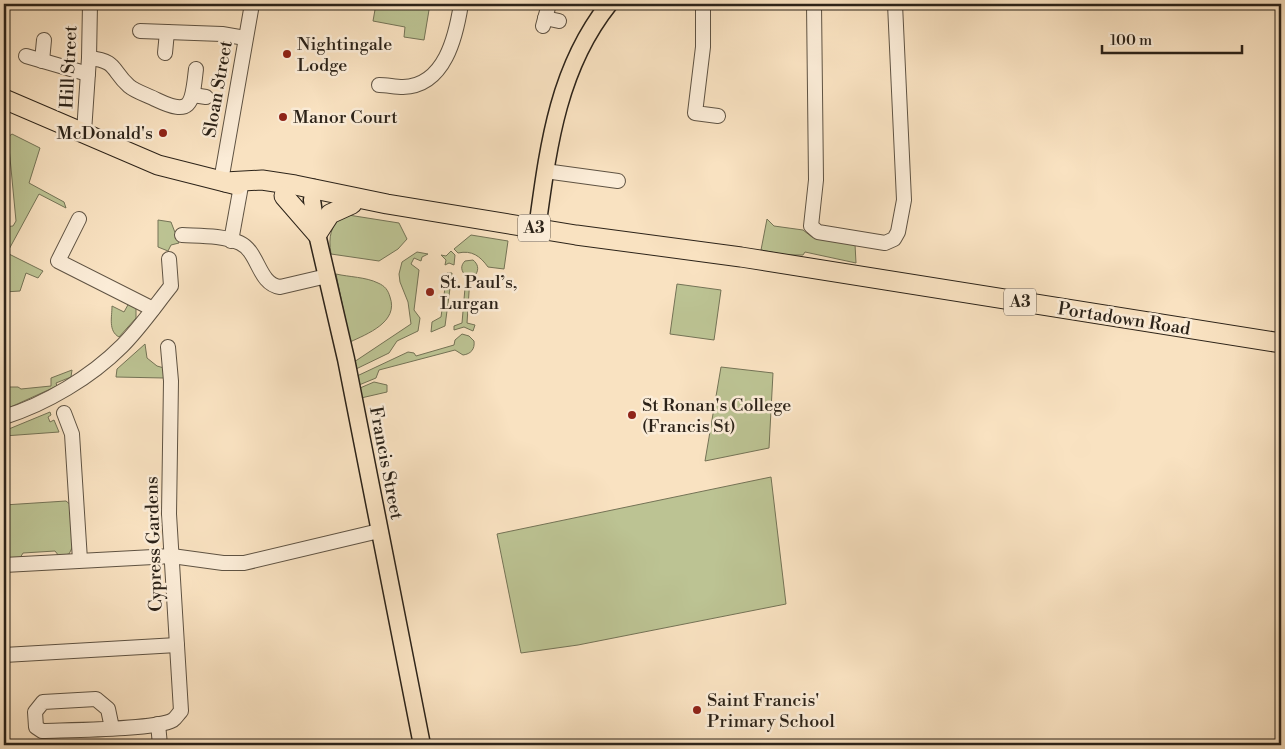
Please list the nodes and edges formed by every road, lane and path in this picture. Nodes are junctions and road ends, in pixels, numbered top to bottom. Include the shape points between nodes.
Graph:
1 (90, 4) edge
2 (252, 4) edge
3 (461, 4) edge
4 (549, 4) edge
5 (703, 4) edge
6 (814, 4) edge
7 (895, 4) edge
8 (604, 6) edge
9 (559, 22) dead end
10 (140, 32) dead end
11 (166, 32) junction
12 (245, 38) junction
13 (44, 40) dead end
14 (165, 53) dead end
15 (26, 56) dead end
16 (90, 58) junction
17 (42, 61) junction
18 (196, 69) dead end
19 (88, 74) junction
20 (379, 84) dead end
21 (4, 99) edge
22 (718, 116) dead end
23 (84, 132) junction
24 (545, 171) junction
25 (618, 181) dead end
26 (229, 183) junction
27 (313, 194) junction
28 (284, 196) junction
29 (352, 204) junction
30 (387, 204) junction
31 (79, 219) dead end
32 (537, 229) junction
33 (317, 234) junction
34 (184, 238) dead end
35 (231, 241) junction
36 (169, 259) dead end
37 (327, 276) junction
38 (153, 309) junction
39 (1281, 343) edge
40 (168, 347) dead end
41 (64, 413) dead end
42 (4, 417) edge
43 (379, 531) junction
44 (172, 556) junction
45 (80, 560) junction
46 (4, 565) edge
47 (177, 645) junction
48 (4, 655) edge
49 (158, 724) junction
50 (112, 728) junction
51 (160, 745) edge
52 (422, 745) edge

1 - 16 street, Hill Street
2 - 12 street, Sloan Street
3 - 20 street via 452,46 439,68 423,81 404,87
4 - 9 street via 544,22
5 - 22 street via 703,47 695,113
6 - 7 street via 816,180 811,226 818,232 885,243 894,239 898,232 904,200
8 - 24 main road via 574,60 554,122
10 - 11 street
11 - 12 street
11 - 14 street
12 - 26 street, Sloan Street
13 - 17 street
15 - 17 street
16 - 18 street via 109,62 129,86 174,108 185,106 199,96
16 - 19 street, Hill Street
17 - 19 street
19 - 23 street, Hill Street
21 - 23 highway, A3
23 - 26 highway, A3 via 158,165
24 - 25 street
24 - 32 main road
26 - 27 highway, A3 via 262,180
26 - 28 highway, A3
26 - 35 street, Sloan Street
27 - 28 highway, A3
27 - 29 highway, A3
27 - 30 highway, A3
27 - 33 main road, Francis Street
28 - 33 highway
29 - 30 highway, A3
29 - 33 highway via 330,214
30 - 32 highway, A3
31 - 38 street via 58,261
32 - 39 highway, Portadown Road / A3 via 750,258
33 - 37 main road, Francis Street
34 - 35 street
35 - 37 street via 249,250 273,286
36 - 38 street via 171,286
37 - 43 main road, Francis Street
38 - 42 street via 113,354 68,387
40 - 44 street, Cypress Gardens
41 - 45 street via 72,434
43 - 44 street via 244,563
43 - 52 main road, Francis Street
44 - 45 street
44 - 47 street, Cypress Gardens
45 - 46 street
47 - 48 street
47 - 49 street, Cypress Gardens via 181,711 172,720
49 - 50 street
49 - 51 street
50 - 50 street via 42,731 36,727 36,712 43,702 96,699 108,709

